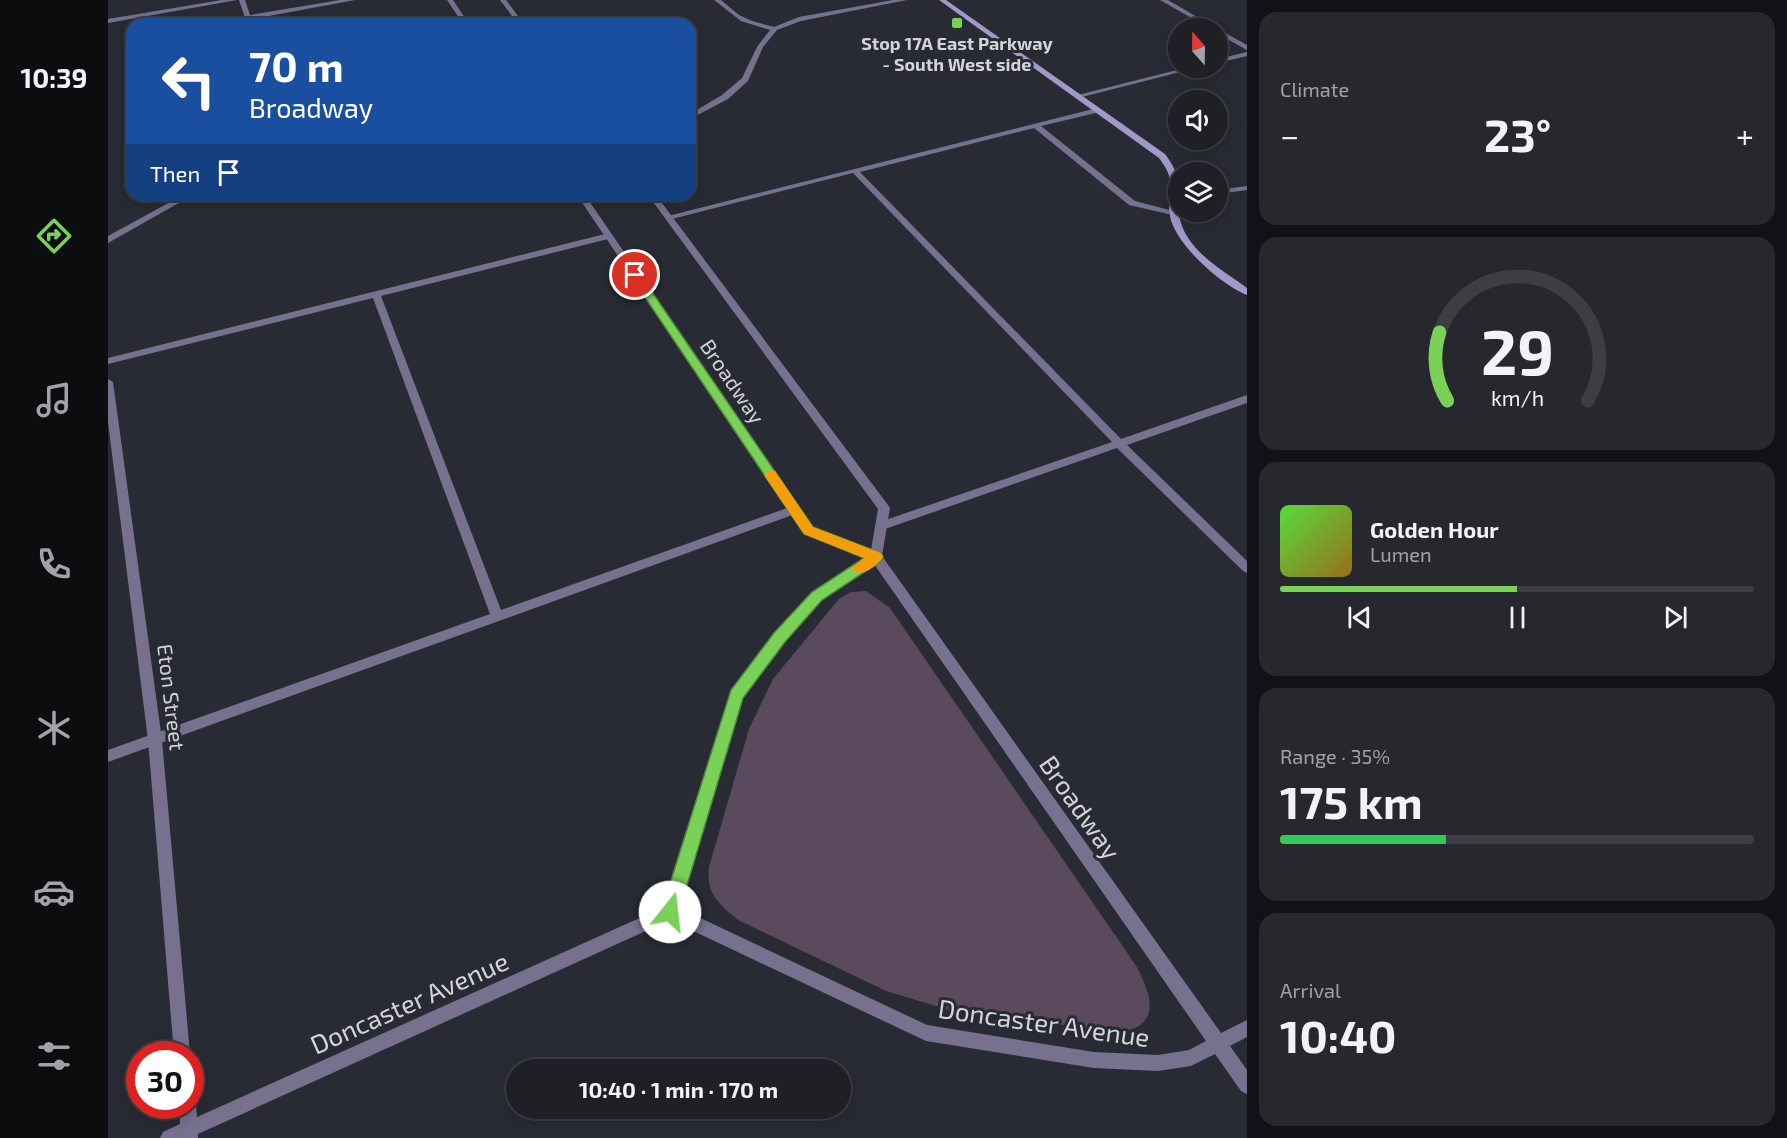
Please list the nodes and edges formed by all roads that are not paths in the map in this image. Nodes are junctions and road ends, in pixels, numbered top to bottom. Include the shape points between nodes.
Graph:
1 (234, 0) edge
2 (242, 0) edge
3 (352, 0) edge
4 (450, 0) edge
5 (503, 0) edge
6 (717, 0) edge
7 (904, 0) edge
8 (942, 0) edge
9 (1163, 0) edge
10 (249, 18) edge
11 (265, 18) edge
12 (462, 18) edge
13 (516, 18) edge
14 (1195, 18) edge
15 (108, 21) edge
16 (775, 29) junction
17 (1228, 38) edge
18 (1247, 48) edge
19 (1247, 54) edge
20 (1228, 59) edge
21 (1168, 74) edge
22 (1078, 96) junction
23 (1097, 110) junction
24 (696, 114) edge
25 (1035, 126) junction
26 (1168, 162) edge
27 (854, 170) junction
28 (1247, 188) edge
29 (1228, 191) edge
30 (178, 201) edge
31 (585, 201) edge
32 (656, 201) edge
33 (1168, 212) edge
34 (668, 217) junction
35 (1176, 222) edge
36 (609, 236) junction
37 (108, 240) edge
38 (1247, 292) edge
39 (376, 294) junction
40 (108, 361) edge
41 (108, 382) edge
42 (1247, 399) edge
43 (1120, 444) junction
44 (794, 510) junction
45 (881, 526) junction
46 (876, 557) junction
47 (1247, 568) edge
48 (498, 617) junction
49 (155, 740) junction
50 (108, 756) edge
51 (670, 912) junction
52 (1247, 1028) edge
53 (181, 1041) edge
54 (1218, 1044) junction
55 (1247, 1085) edge
56 (188, 1119) edge
57 (189, 1134) edge
58 (169, 1138) edge

1 - 15 street
2 - 10 street
3 - 11 street
4 - 12 street
5 - 13 street
6 - 16 street via 737,18
7 - 16 street via 799,19
8 - 22 street
9 - 14 street
16 - 24 street via 760,47 745,79 725,97
17 - 18 street
19 - 20 street
21 - 22 street
22 - 23 street
23 - 25 street
23 - 26 street
25 - 27 street
25 - 33 street via 1132,203
27 - 34 street
27 - 43 street
28 - 29 street
30 - 37 street
31 - 36 street, Broadway
32 - 34 street, Broadway
34 - 45 street, Broadway via 884,508
35 - 38 street via 1197,254
36 - 39 street
36 - 44 street, Broadway
39 - 40 street
39 - 48 street
41 - 49 street, Eton Street
42 - 43 street
43 - 45 street
43 - 47 street
44 - 46 street, Broadway via 808,531
44 - 48 street
45 - 46 street, Broadway
46 - 51 street via 817,596 737,695
46 - 54 street, Broadway
48 - 49 street
49 - 50 street
49 - 53 street, Eton Street
51 - 54 street, Doncaster Avenue via 926,1033 1094,1060 1158,1064 1191,1058
51 - 57 street, Doncaster Avenue
52 - 54 street, Doncaster Avenue
54 - 55 street, Broadway
56 - 57 street
57 - 58 street, Doncaster Avenue

